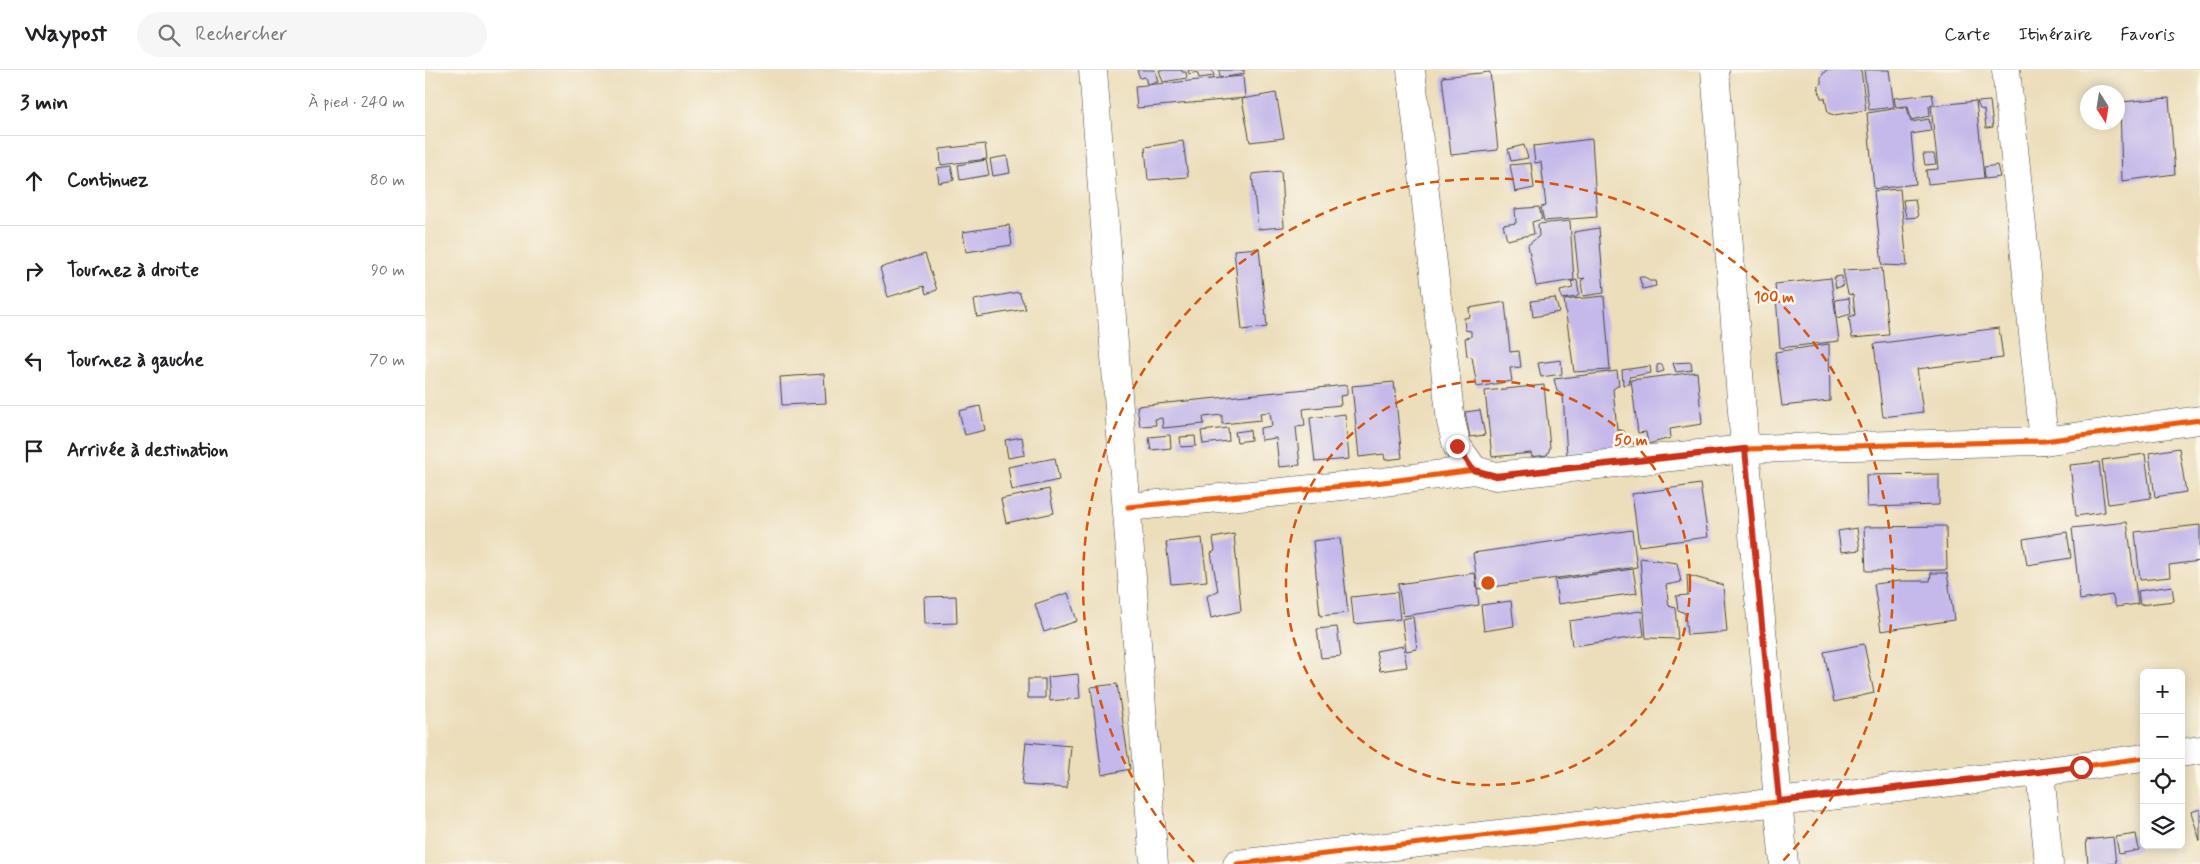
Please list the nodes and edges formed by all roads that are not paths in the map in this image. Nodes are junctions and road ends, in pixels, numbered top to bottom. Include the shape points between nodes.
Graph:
1 (1093, 70) edge
2 (1411, 70) edge
3 (1715, 70) edge
4 (2006, 70) edge
5 (2200, 420) edge
6 (2044, 441) junction
7 (1745, 449) junction
8 (1473, 470) junction
9 (1128, 507) junction
10 (2200, 750) edge
11 (2185, 752) edge
12 (2140, 759) edge
13 (2040, 772) junction
14 (1779, 801) junction
15 (1154, 864) edge
16 (1237, 864) edge
17 (1784, 864) edge
18 (2049, 864) edge

1 - 9 street
2 - 8 street via 1451,422 1457,446
3 - 7 street
4 - 6 street
5 - 6 street
6 - 7 street
7 - 8 street via 1496,476
7 - 14 street
8 - 9 street
9 - 15 street
10 - 11 street
12 - 13 street
13 - 14 street
13 - 18 street
14 - 16 street
14 - 17 street

